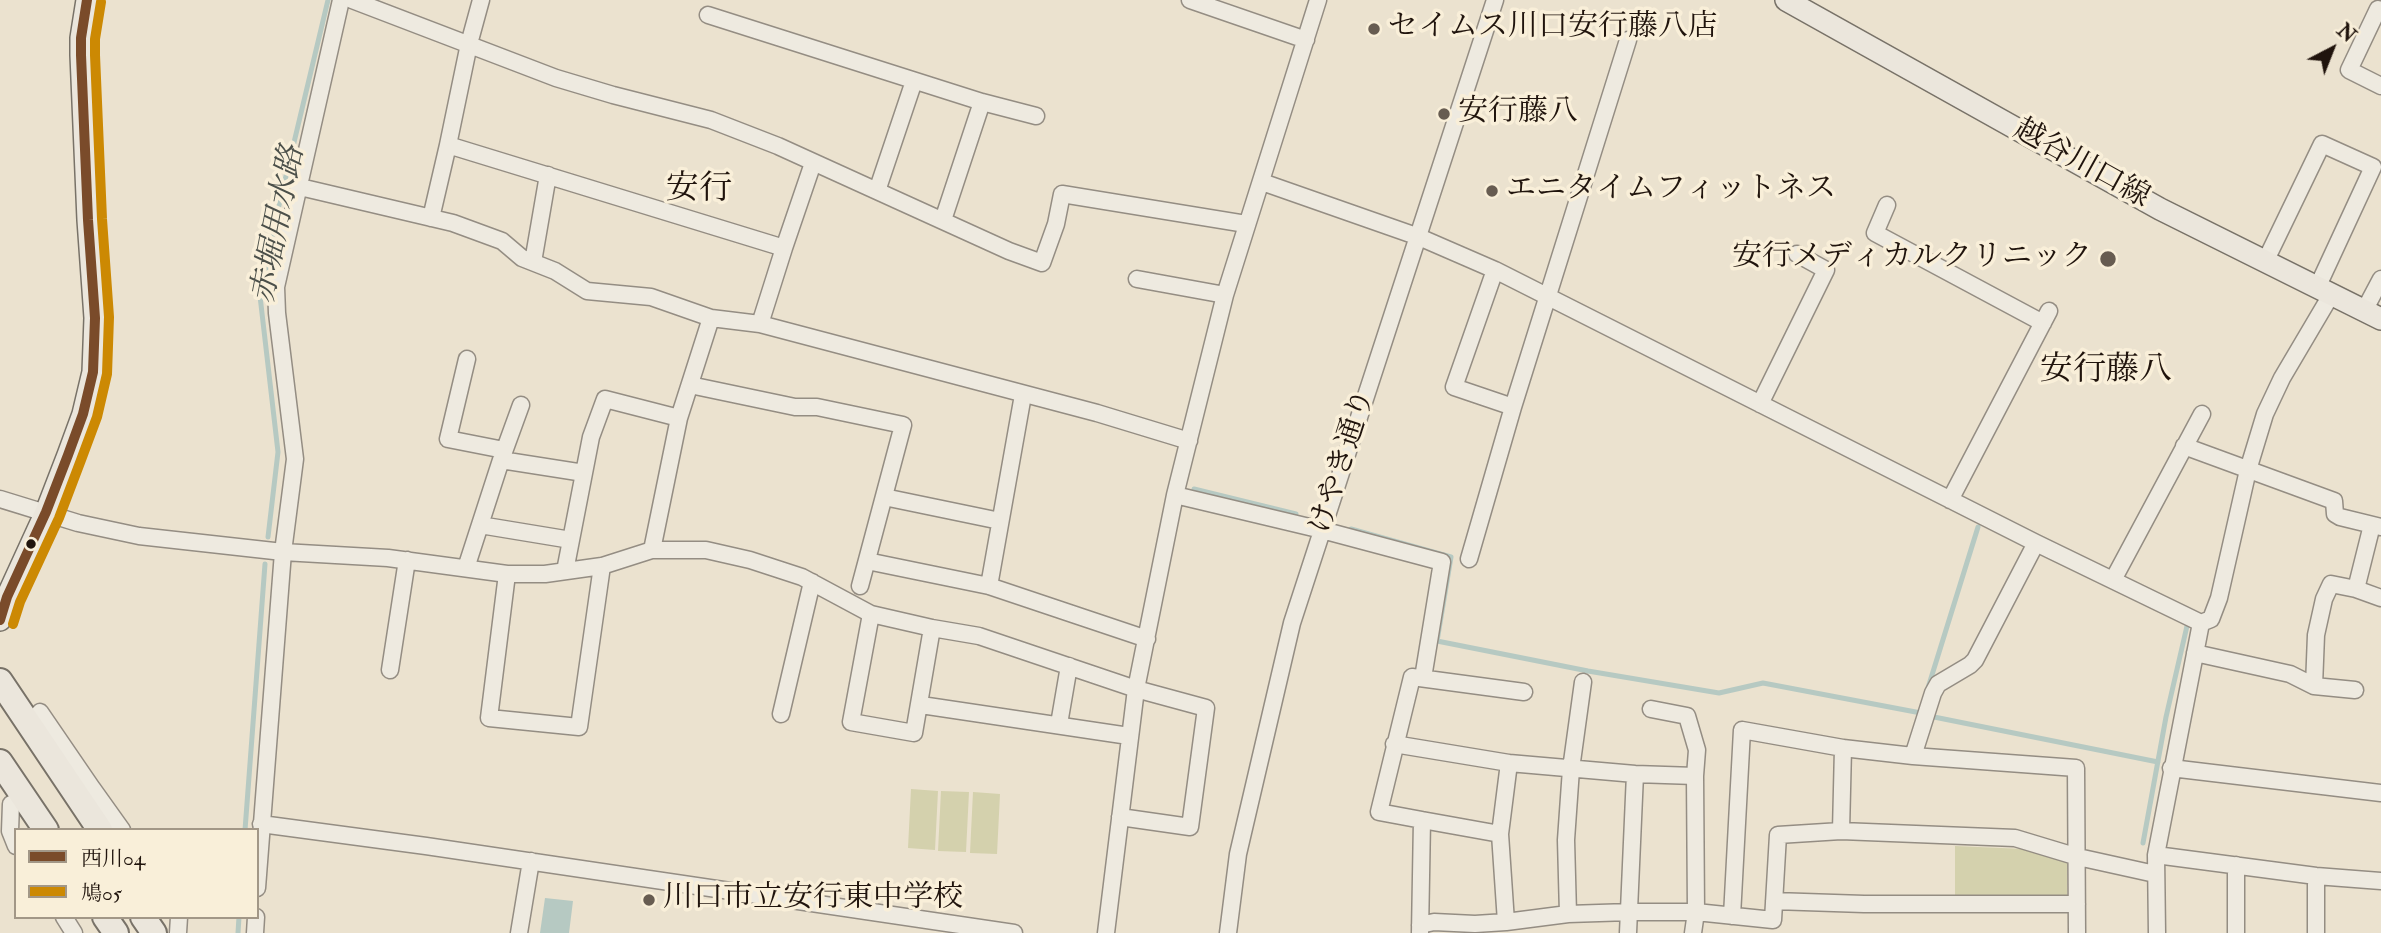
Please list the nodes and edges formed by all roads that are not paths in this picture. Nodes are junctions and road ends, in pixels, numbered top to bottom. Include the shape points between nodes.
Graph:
1 (87, 0) edge
2 (341, 0) edge
3 (352, 0) edge
4 (481, 0) edge
5 (1190, 0) edge
6 (1318, 0) edge
7 (1495, 0) edge
8 (1786, 0) edge
9 (2381, 10) edge
10 (708, 15) dead end
11 (1306, 40) junction
12 (1628, 40) dead end
13 (469, 44) junction
14 (914, 80) junction
15 (2381, 86) edge
16 (982, 102) junction
17 (1036, 116) dead end
18 (448, 145) junction
19 (813, 163) junction
20 (548, 176) junction
21 (1262, 182) junction
22 (300, 187) junction
23 (877, 191) junction
24 (1887, 205) dead end
25 (431, 218) junction
26 (943, 220) junction
27 (1246, 224) junction
28 (1419, 237) junction
29 (784, 248) junction
30 (1797, 254) dead end
31 (533, 262) junction
32 (2265, 262) junction
33 (1495, 271) junction
34 (1136, 279) dead end
35 (2381, 279) edge
36 (2324, 292) junction
37 (1225, 295) junction
38 (1547, 296) junction
39 (2373, 315) edge
40 (710, 318) junction
41 (760, 324) junction
42 (467, 359) dead end
43 (690, 386) junction
44 (1023, 395) junction
45 (1760, 404) junction
46 (521, 405) dead end
47 (1513, 407) junction
48 (2202, 414) dead end
49 (679, 418) junction
50 (1189, 441) junction
51 (2184, 446) junction
52 (503, 455) junction
53 (2248, 470) junction
54 (584, 473) junction
55 (1175, 495) junction
56 (884, 497) junction
57 (0, 499) edge
58 (1950, 500) junction
59 (46, 512) junction
60 (1000, 521) junction
61 (480, 525) junction
62 (2377, 526) edge
63 (1322, 530) junction
64 (570, 540) junction
65 (2036, 543) junction
66 (652, 550) junction
67 (283, 552) junction
68 (1469, 559) dead end
69 (407, 560) junction
70 (867, 561) junction
71 (602, 566) junction
72 (466, 568) junction
73 (565, 571) junction
74 (507, 574) junction
75 (2113, 580) junction
76 (812, 582) junction
77 (860, 586) dead end
78 (989, 586) junction
79 (2356, 589) junction
80 (2381, 598) edge
81 (2, 608) edge
82 (872, 614) junction
83 (2201, 623) junction
84 (932, 628) junction
85 (1146, 639) junction
86 (2195, 653) junction
87 (1069, 666) junction
88 (390, 670) dead end
89 (1423, 678) junction
90 (0, 681) edge
91 (1583, 682) dead end
92 (2314, 686) junction
93 (1136, 689) junction
94 (2355, 690) dead end
95 (1524, 692) dead end
96 (921, 705) junction
97 (0, 706) edge
98 (1651, 709) dead end
99 (40, 712) dead end
100 (781, 714) dead end
101 (1059, 724) junction
102 (1129, 736) junction
103 (1394, 744) junction
104 (1843, 748) junction
105 (1913, 756) junction
106 (0, 762) edge
107 (1509, 763) junction
108 (2171, 768) junction
109 (1571, 769) junction
110 (1635, 774) junction
111 (1695, 776) junction
112 (80, 786) junction
113 (2381, 793) edge
114 (6, 795) edge
115 (1120, 817) junction
116 (1422, 820) junction
117 (261, 824) junction
118 (28, 828) edge
119 (45, 828) edge
120 (83, 828) edge
121 (99, 828) edge
122 (120, 828) edge
123 (1841, 831) junction
124 (1500, 834) junction
125 (14, 841) edge
126 (2156, 855) junction
127 (259, 856) edge
128 (2078, 857) junction
129 (531, 862) junction
130 (2236, 865) junction
131 (2155, 874) junction
132 (2316, 876) junction
133 (2381, 881) edge
134 (1774, 901) junction
135 (2077, 904) junction
136 (1630, 912) junction
137 (1696, 912) junction
138 (1568, 914) junction
139 (1732, 916) junction
140 (1506, 922) junction
141 (1773, 927) edge
142 (1420, 929) edge
143 (519, 933) edge
144 (1014, 933) edge
145 (1106, 933) edge
146 (1228, 933) edge
147 (1628, 933) edge
148 (1693, 933) edge
149 (2077, 933) edge
150 (2157, 933) edge
151 (2236, 933) edge
152 (2316, 933) edge

1 - 59 main road via 81,55 93,372 83,414
2 - 22 street
3 - 13 street
4 - 13 street
5 - 11 street
6 - 11 street
7 - 28 street, けやき通り
8 - 32 main road, 越谷川口線 via 2077,164
9 - 15 street via 2349,70
10 - 14 street
11 - 21 street
12 - 38 street
13 - 18 street
13 - 19 street via 590,88 711,120
14 - 16 street
14 - 23 street
16 - 17 street
16 - 26 street
18 - 20 street
18 - 25 street
19 - 23 street
19 - 29 street
20 - 29 street
20 - 31 street
21 - 27 street
21 - 28 street
22 - 25 street
22 - 67 street via 276,287 295,445
23 - 26 street
24 - 58 street via 1875,233 2046,317
25 - 31 street via 502,241
26 - 27 street via 1042,263 1062,194
27 - 37 street
28 - 33 street
28 - 63 street, けやき通り
29 - 41 street
30 - 45 street via 1826,270
31 - 40 street via 587,291 651,297
32 - 36 main road, 越谷川口線
32 - 36 street via 2322,144 2373,167
33 - 38 street
33 - 47 street via 1454,387
34 - 37 street
35 - 39 street
36 - 39 main road, 越谷川口線
36 - 53 street via 2265,414
37 - 50 street
38 - 45 street
38 - 47 street
40 - 41 street
40 - 43 street
41 - 44 street
42 - 52 street via 447,439
43 - 49 street
43 - 56 street via 903,425
44 - 50 street
44 - 60 street
45 - 58 street
46 - 52 street
47 - 68 street
48 - 51 street
49 - 54 street via 605,399
49 - 66 street
50 - 55 street
51 - 53 street
51 - 75 street
52 - 54 street
52 - 61 street
53 - 62 street via 2334,501 2335,514 2340,517
53 - 83 street via 2219,598 2211,619
54 - 64 street
55 - 63 street
55 - 85 street
56 - 60 street
56 - 70 street
57 - 59 street
58 - 65 street
59 - 67 street via 139,536
59 - 81 main road
60 - 78 street
61 - 64 street
61 - 72 street
62 - 79 street
63 - 89 street via 1442,562
63 - 146 street, けやき通り via 1292,622 1265,731 1238,854
64 - 73 street
65 - 75 street
65 - 105 street via 1975,660 1938,684
66 - 71 street
66 - 76 street via 706,550
67 - 69 street
67 - 117 street
69 - 72 street
69 - 88 street
70 - 77 street
70 - 78 street
71 - 73 street
71 - 74 street via 579,727 489,718
72 - 74 street
73 - 74 street
75 - 83 street
76 - 82 street
76 - 100 street
78 - 85 street
79 - 80 street
79 - 92 street via 2330,584 2316,635
82 - 84 street
82 - 96 street via 851,722 914,733
83 - 86 street
84 - 87 street via 979,636
84 - 96 street
85 - 93 street
86 - 92 street via 2290,674
86 - 108 street
87 - 93 street
87 - 101 street
89 - 95 street
89 - 103 street via 1412,677
90 - 112 highway
91 - 109 street
92 - 94 street
93 - 102 street
93 - 115 street via 1206,708 1190,827
96 - 101 street
97 - 120 highway
98 - 111 street via 1688,716 1697,750
99 - 112 street
101 - 102 street
102 - 115 street
103 - 107 street
103 - 116 street via 1379,812
104 - 105 street
104 - 123 street
104 - 139 street via 1742,730
105 - 128 street via 2076,768
106 - 119 highway
107 - 109 street
107 - 124 street
108 - 113 street
108 - 126 street
109 - 110 street
109 - 138 street via 1566,840
110 - 111 street
110 - 136 street
111 - 137 street
112 - 121 highway
112 - 122 street
114 - 118 highway
114 - 125 street
115 - 145 street
116 - 124 street
116 - 142 street
117 - 127 street
117 - 129 street
123 - 128 street via 2015,838
123 - 134 street via 1778,835
124 - 140 street
126 - 130 street
126 - 131 street
128 - 131 street
128 - 135 street
129 - 143 street
129 - 144 street
130 - 132 street
130 - 151 street
131 - 150 street
132 - 133 street
132 - 152 street
134 - 135 street
134 - 141 street
135 - 149 street
136 - 137 street
136 - 138 street
136 - 147 street
137 - 139 street
137 - 148 street
138 - 140 street
139 - 141 street
140 - 142 street via 1434,922

